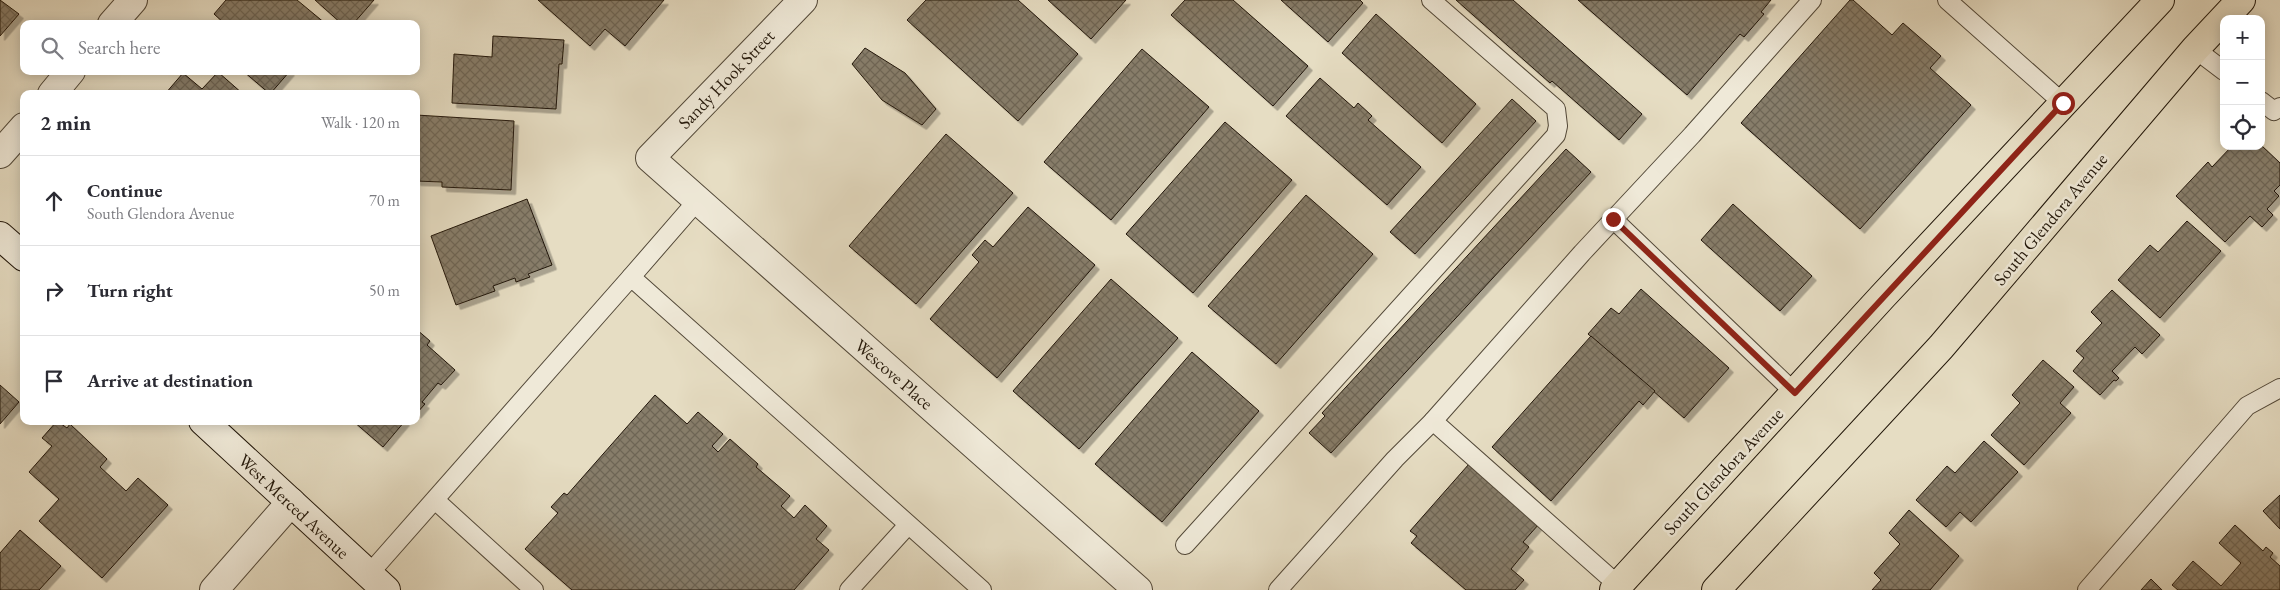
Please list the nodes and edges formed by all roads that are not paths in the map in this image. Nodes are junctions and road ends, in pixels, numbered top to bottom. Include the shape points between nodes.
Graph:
1 (132, 0) edge
2 (803, 0) edge
3 (1431, 0) edge
4 (1812, 0) edge
5 (1948, 0) edge
6 (2160, 0) edge
7 (2241, 0) edge
8 (115, 20) edge
9 (2195, 49) junction
10 (2220, 68) edge
11 (68, 75) edge
12 (55, 90) edge
13 (2063, 103) junction
14 (20, 132) edge
15 (0, 154) edge
16 (650, 158) joint
17 (697, 200) junction
18 (1613, 219) junction
19 (0, 236) edge
20 (20, 254) edge
21 (631, 277) junction
22 (2280, 388) edge
23 (1795, 393) junction
24 (1433, 421) junction
25 (207, 425) edge
26 (435, 500) junction
27 (291, 502) junction
28 (908, 525) junction
29 (1185, 545) dead end
30 (378, 582) edge
31 (1616, 588) edge
32 (1136, 589) edge
33 (214, 590) edge
34 (534, 590) edge
35 (849, 590) edge
36 (982, 590) edge
37 (1278, 590) edge
38 (1716, 590) edge
39 (2087, 590) edge

1 - 8 street
2 - 16 street, Sandy Hook Street
3 - 29 lane via 1556,109 1556,135
4 - 18 lane
5 - 13 lane
6 - 13 main road, South Glendora Avenue
7 - 9 main road, South Glendora Avenue
9 - 10 lane
9 - 38 main road, South Glendora Avenue via 1941,347
11 - 12 street
13 - 23 main road, South Glendora Avenue
14 - 15 street
16 - 17 street, Wescove Place
17 - 21 lane
17 - 32 street, Wescove Place
18 - 23 lane
18 - 24 lane
19 - 20 street
21 - 26 lane
21 - 28 lane
22 - 39 lane via 2247,406
23 - 31 main road, South Glendora Avenue
24 - 31 lane
24 - 37 lane
25 - 27 street, West Merced Avenue
26 - 30 lane
26 - 34 lane
27 - 30 street, West Merced Avenue
27 - 33 street
28 - 35 lane
28 - 36 lane

